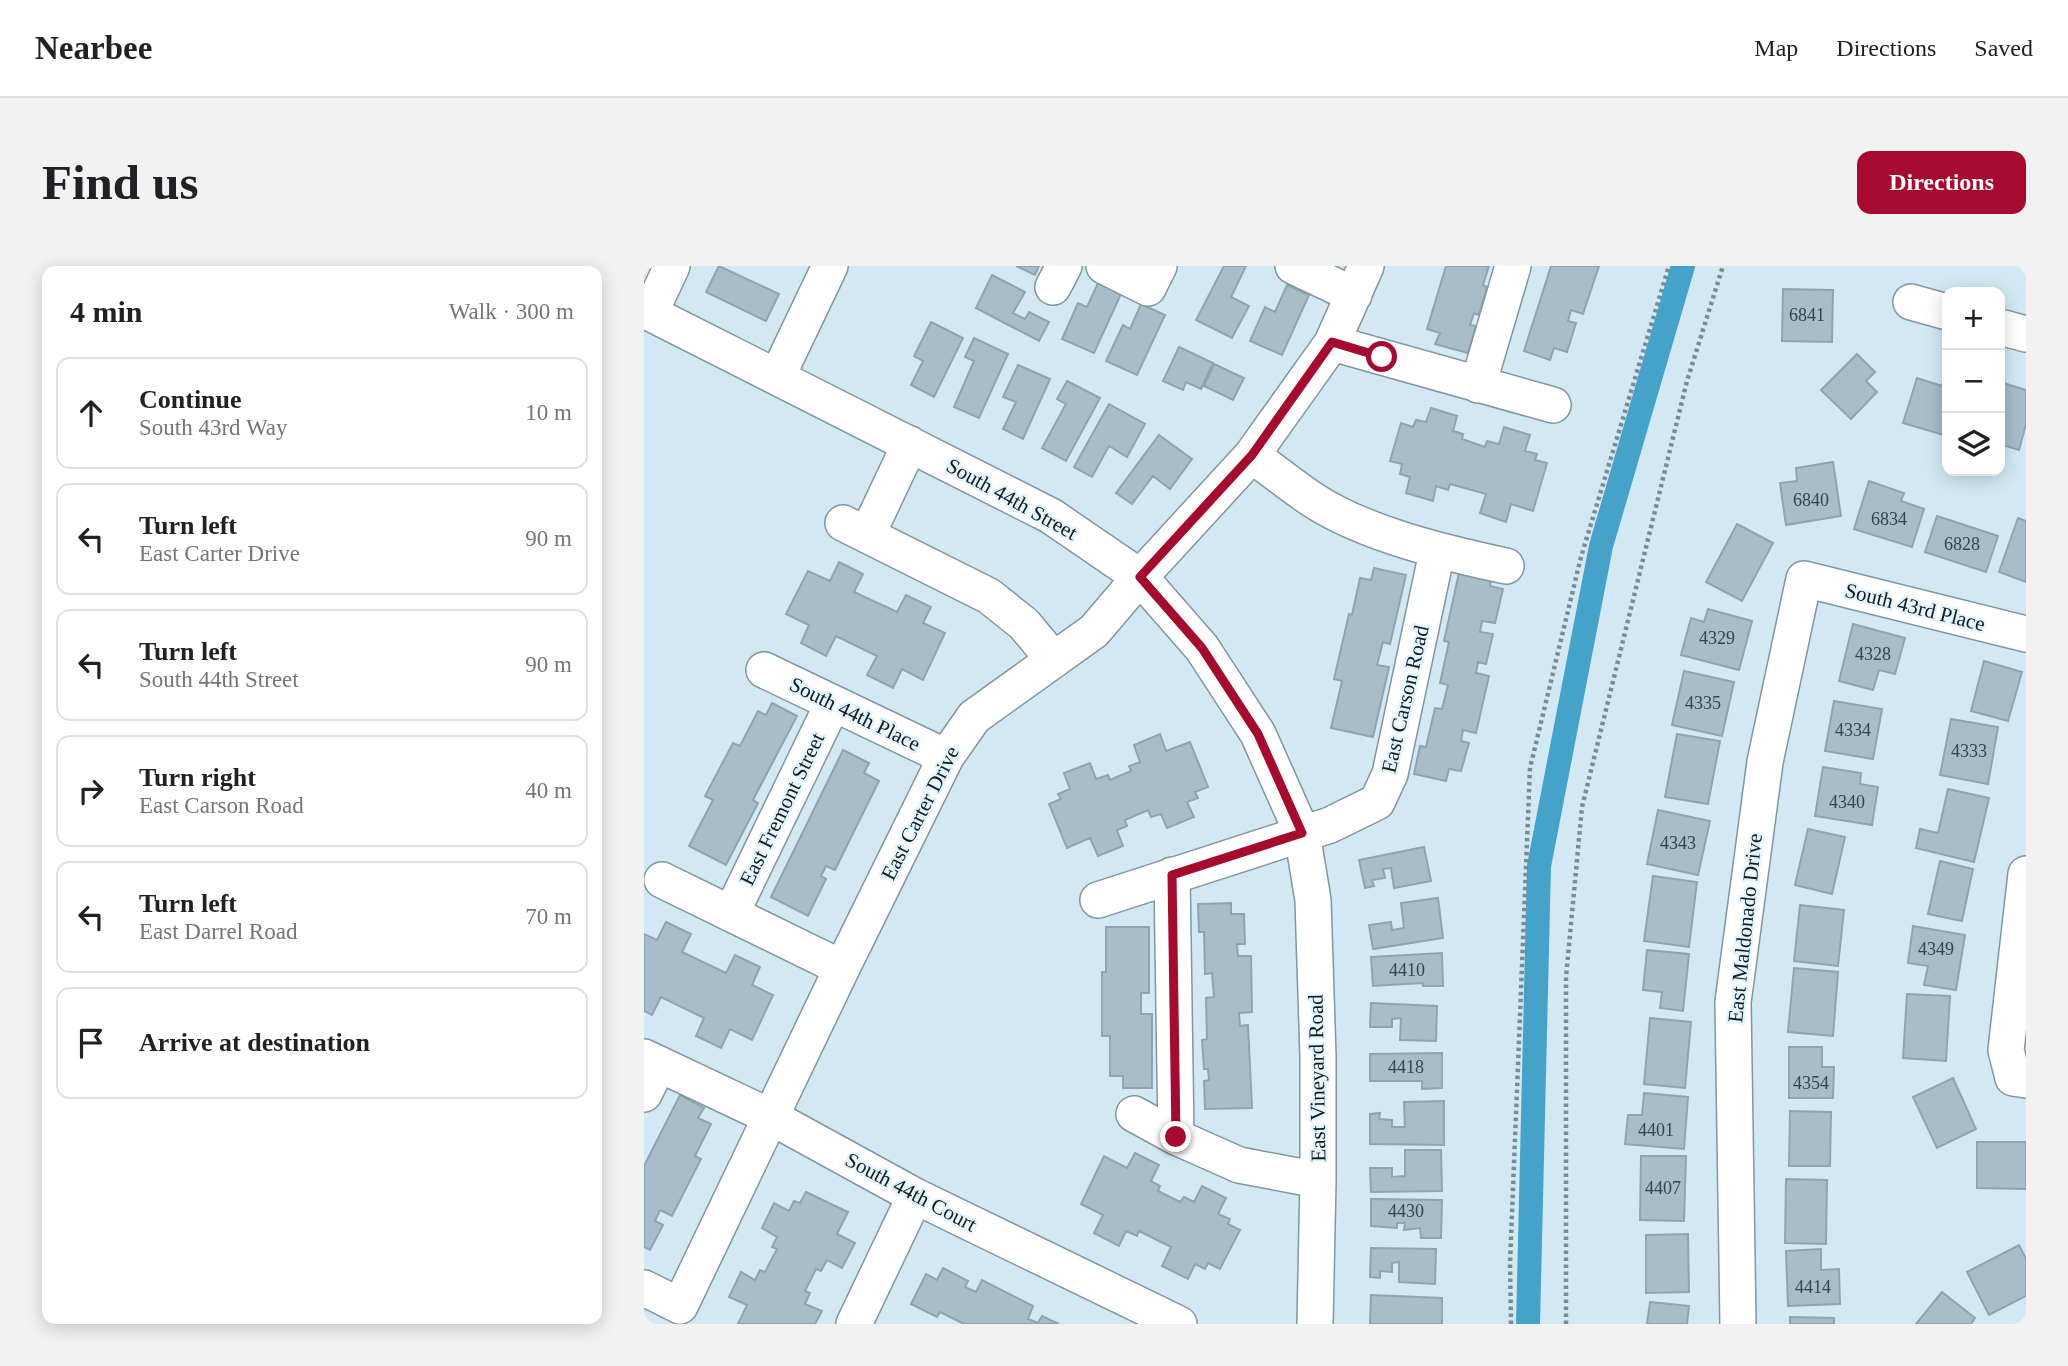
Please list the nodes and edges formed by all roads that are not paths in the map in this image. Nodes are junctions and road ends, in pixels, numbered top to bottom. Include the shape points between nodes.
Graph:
1 (672, 266) edge
2 (830, 266) edge
3 (1104, 266) edge
4 (1159, 266) edge
5 (1293, 266) edge
6 (1513, 266) edge
7 (1360, 280) edge
8 (1911, 302) dead end
9 (647, 311) edge
10 (1942, 311) edge
11 (2005, 328) edge
12 (2026, 334) edge
13 (1332, 342) junction
14 (777, 377) junction
15 (1478, 385) junction
16 (1553, 405) dead end
17 (910, 444) junction
18 (1252, 455) junction
19 (1437, 552) junction
20 (1506, 566) dead end
21 (1140, 577) junction
22 (1804, 579) joint
23 (2026, 634) edge
24 (1054, 660) junction
25 (764, 670) dead end
26 (833, 703) junction
27 (946, 757) junction
28 (1302, 833) junction
29 (2026, 874) edge
30 (1172, 875) junction
31 (662, 880) dead end
32 (1098, 900) dead end
33 (732, 914) junction
34 (842, 968) junction
35 (649, 1071) edge
36 (2019, 1079) edge
37 (1134, 1114) dead end
38 (771, 1117) junction
39 (1176, 1137) junction
40 (1318, 1180) junction
41 (915, 1196) junction
42 (644, 1288) edge
43 (1121, 1312) edge
44 (866, 1320) edge
45 (1179, 1324) edge
46 (1315, 1324) edge
47 (1738, 1324) edge

1 - 9 street
2 - 14 street
3 - 4 street via 1148,288
5 - 7 street
6 - 15 street
7 - 13 street, East Carter Drive
8 - 10 street
9 - 14 street, South 44th Street
11 - 12 street
13 - 15 street
13 - 18 street, East Carter Drive
14 - 17 street, South 44th Street
15 - 16 street
17 - 21 street, South 44th Street via 1051,516
17 - 24 street via 855,529 989,596 1024,624
18 - 19 street via 1314,501
18 - 21 street, East Carter Drive
19 - 20 street
19 - 28 street, East Carson Road via 1390,774 1377,802
21 - 24 street, East Carter Drive via 1094,631
21 - 28 street, South 44th Street via 1202,648 1258,734
22 - 23 street, South 43rd Place
22 - 47 street, East Maldonado Drive via 1765,762 1733,1002
24 - 27 street, East Carter Drive via 974,717
25 - 26 street, South 44th Place
26 - 27 street, South 44th Place
26 - 33 street, East Fremont Street
27 - 34 street, East Carter Drive
28 - 30 street, East Carson Road
28 - 40 street, East Vineyard Road via 1313,900
29 - 36 street via 2007,1050
30 - 32 street, East Carson Road
30 - 39 street
31 - 33 street
33 - 34 street
34 - 38 street, East Carter Drive
35 - 38 street, South 44th Court
37 - 39 street
38 - 41 street, South 44th Court
38 - 42 street, East Carter Drive via 680,1306
39 - 40 street via 1239,1165
40 - 46 street, East Vineyard Road
41 - 43 street, South 44th Court
41 - 44 street
43 - 45 street, South 44th Court

